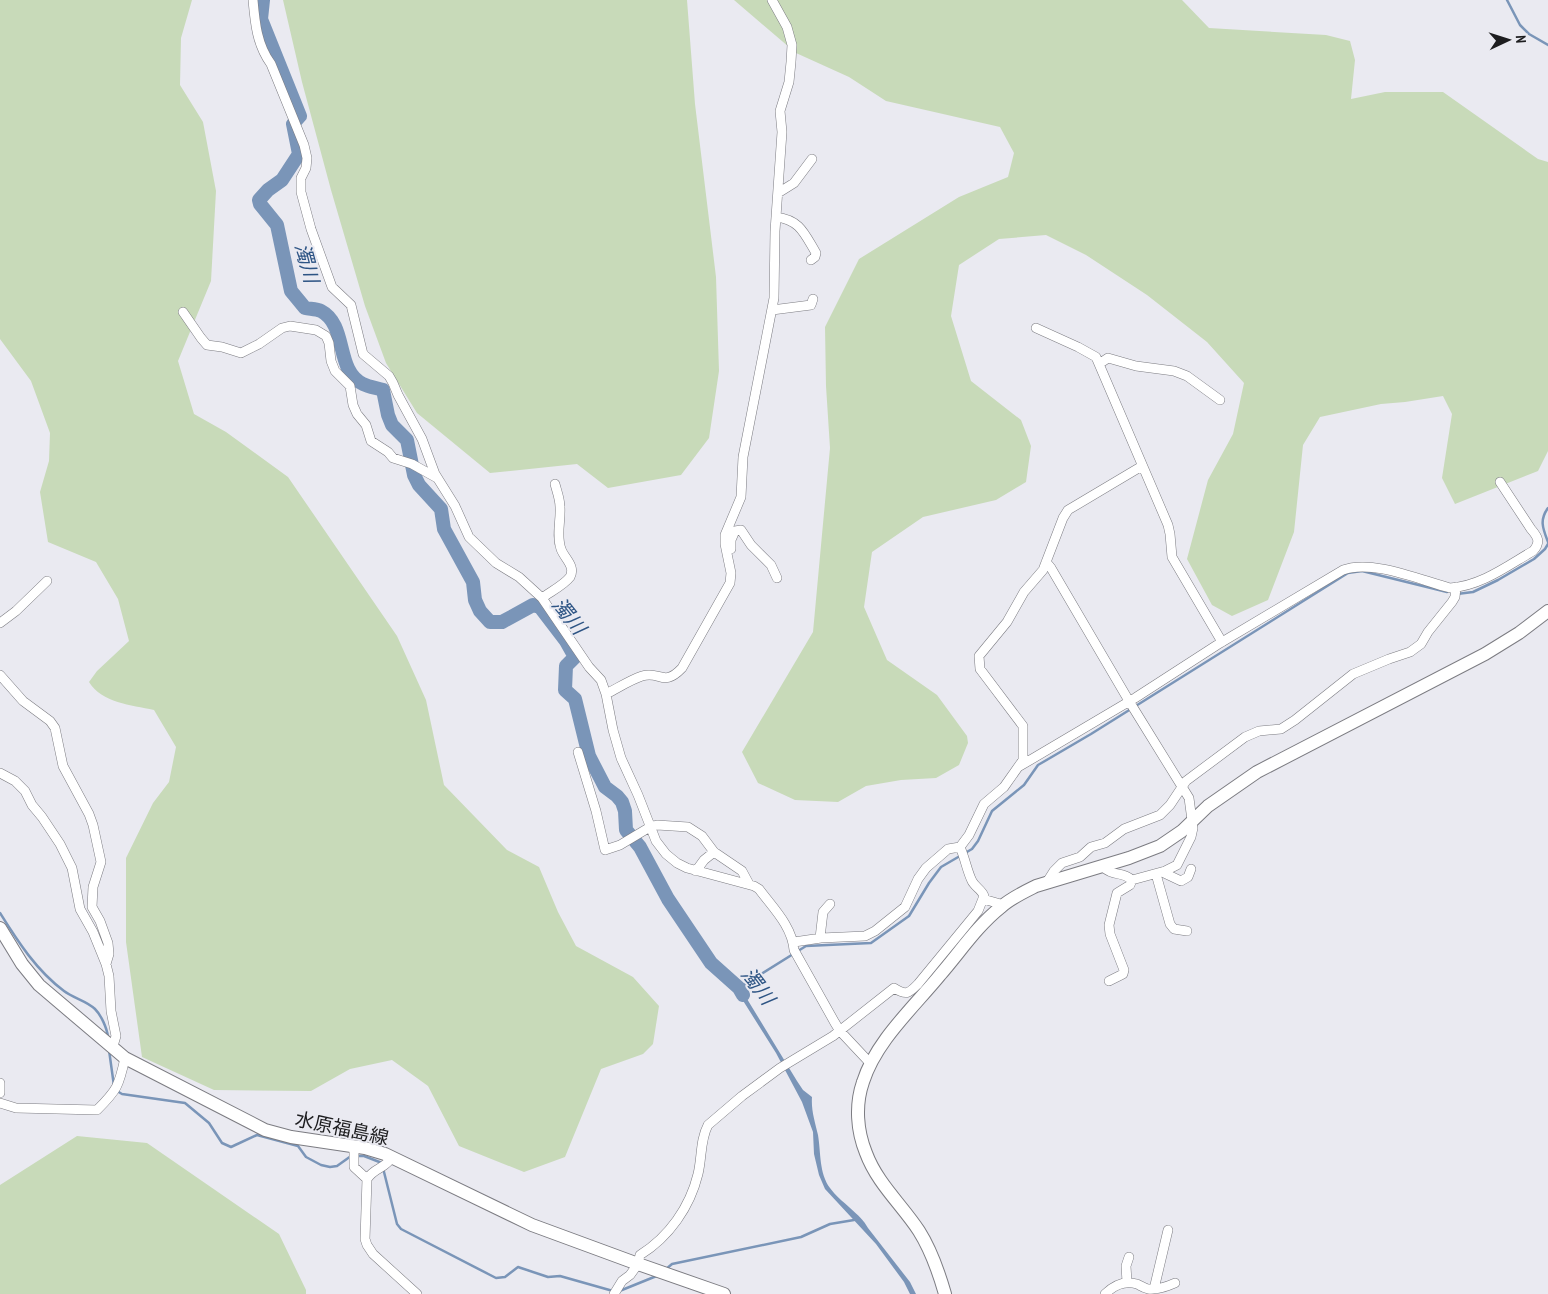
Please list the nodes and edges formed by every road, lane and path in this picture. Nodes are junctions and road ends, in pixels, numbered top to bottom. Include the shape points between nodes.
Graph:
1 (253, 0) edge
2 (772, 0) edge
3 (812, 159) dead end
4 (778, 193) junction
5 (776, 217) junction
6 (811, 260) dead end
7 (813, 299) dead end
8 (772, 310) junction
9 (184, 312) dead end
10 (1036, 328) dead end
11 (1099, 364) junction
12 (1220, 400) dead end
13 (1142, 466) junction
14 (437, 478) junction
15 (1500, 482) dead end
16 (555, 484) dead end
17 (1046, 562) junction
18 (729, 564) junction
19 (777, 578) dead end
20 (47, 581) dead end
21 (1456, 592) junction
22 (542, 598) junction
23 (1548, 611) edge
24 (0, 623) edge
25 (1222, 642) junction
26 (0, 675) edge
27 (606, 694) junction
28 (1132, 706) junction
29 (578, 752) dead end
30 (1020, 766) junction
31 (0, 773) edge
32 (1181, 786) junction
33 (1191, 822) junction
34 (650, 827) junction
35 (714, 852) junction
36 (963, 852) junction
37 (1103, 866) junction
38 (1191, 869) dead end
39 (696, 871) junction
40 (1159, 873) junction
41 (1132, 880) junction
42 (1047, 882) junction
43 (749, 884) junction
44 (983, 899) junction
45 (830, 904) dead end
46 (1004, 904) junction
47 (0, 928) edge
48 (1187, 931) dead end
49 (820, 938) junction
50 (796, 950) junction
51 (106, 964) junction
52 (1109, 981) dead end
53 (840, 1031) junction
54 (113, 1046) junction
55 (125, 1058) junction
56 (870, 1063) junction
57 (0, 1084) edge
58 (0, 1093) edge
59 (0, 1104) edge
60 (354, 1146) junction
61 (392, 1157) junction
62 (368, 1179) junction
63 (1168, 1230) dead end
64 (1130, 1257) dead end
65 (638, 1264) junction
66 (1127, 1282) junction
67 (1175, 1283) dead end
68 (1150, 1291) edge
69 (417, 1294) edge
70 (614, 1294) edge
71 (724, 1294) edge
72 (945, 1294) edge
73 (1105, 1294) edge

1 - 14 street via 257,35 264,55 271,64 304,145 307,158 301,192 324,268 332,286 351,305 363,354 389,376 422,439
2 - 4 street via 792,45 789,82 780,111 782,132
3 - 4 street via 794,183
4 - 5 street
5 - 6 street via 795,222 816,252
5 - 8 street
7 - 8 street via 811,305
8 - 18 street via 743,457 740,502 725,535
9 - 14 street via 208,345 241,353 290,326 316,330 326,336 335,371 350,386 353,405 366,425 371,441 393,458
10 - 11 street via 1078,346 1096,357
11 - 12 street via 1108,358 1174,371 1187,376
11 - 13 street
13 - 17 street via 1068,510
13 - 25 street via 1168,526 1172,557
14 - 22 street via 469,537 496,563
15 - 21 street via 1537,535 1538,547 1484,580
16 - 22 street via 561,508 558,539 572,570 570,577
17 - 28 street
17 - 30 street via 978,661 984,676 1023,726 1023,760
18 - 19 street via 733,534 741,530 771,565
18 - 27 street via 730,583 682,668 668,678 643,676
20 - 24 street
21 - 25 street via 1378,568 1349,568
21 - 32 street via 1421,644 1410,652 1353,674 1281,729 1259,731 1245,737
22 - 27 street via 600,680
23 - 33 street via 1485,654 1257,772
25 - 28 street
26 - 51 street via 55,728 63,766 91,820 101,862 93,887 92,907 108,943
27 - 34 street via 621,758
28 - 30 street
28 - 32 street
29 - 34 street via 605,850
30 - 36 street via 984,804
31 - 51 street via 25,790 60,844 72,868 80,909
32 - 33 street via 1189,798
32 - 42 street via 1160,815 1124,829 1105,843 1091,847 1080,857 1062,863
33 - 37 street via 1160,846
33 - 40 street via 1191,837 1177,865
34 - 35 street via 688,827 702,836
34 - 39 street via 666,854
35 - 39 street
35 - 43 street via 742,871
36 - 44 street via 971,880 982,892
36 - 49 street via 948,849 926,868 905,907 875,931 865,936
37 - 41 street via 1110,873
37 - 42 street
38 - 40 street via 1188,878 1181,882
39 - 43 street
40 - 41 street
40 - 48 street via 1170,924
41 - 52 street via 1114,898 1110,934 1124,970 1123,974
42 - 46 street
43 - 50 street via 760,889 783,922
44 - 46 street
44 - 53 street via 978,911 918,984 905,993 894,988
45 - 49 street via 824,912
46 - 56 street via 977,930
47 - 54 street, 水原福島線 via 39,986
49 - 50 street
50 - 53 street
51 - 54 street via 116,1036
53 - 56 street
53 - 65 street via 780,1068 708,1125 704,1131 699,1173 685,1208 663,1236 640,1255
54 - 55 street, 水原福島線
55 - 59 street via 114,1092 97,1110 16,1108
55 - 60 street, 水原福島線 via 265,1130
56 - 72 street via 858,1107 866,1152 874,1170 920,1232
57 - 58 street
60 - 61 street, 水原福島線
60 - 62 street via 354,1167
61 - 62 street
61 - 65 street, 水原福島線 via 532,1225
62 - 69 street via 364,1230 367,1245
63 - 68 street
64 - 66 street via 1126,1266
65 - 70 street
65 - 71 street, 水原福島線
66 - 68 street
66 - 73 street via 1117,1284
67 - 68 street

